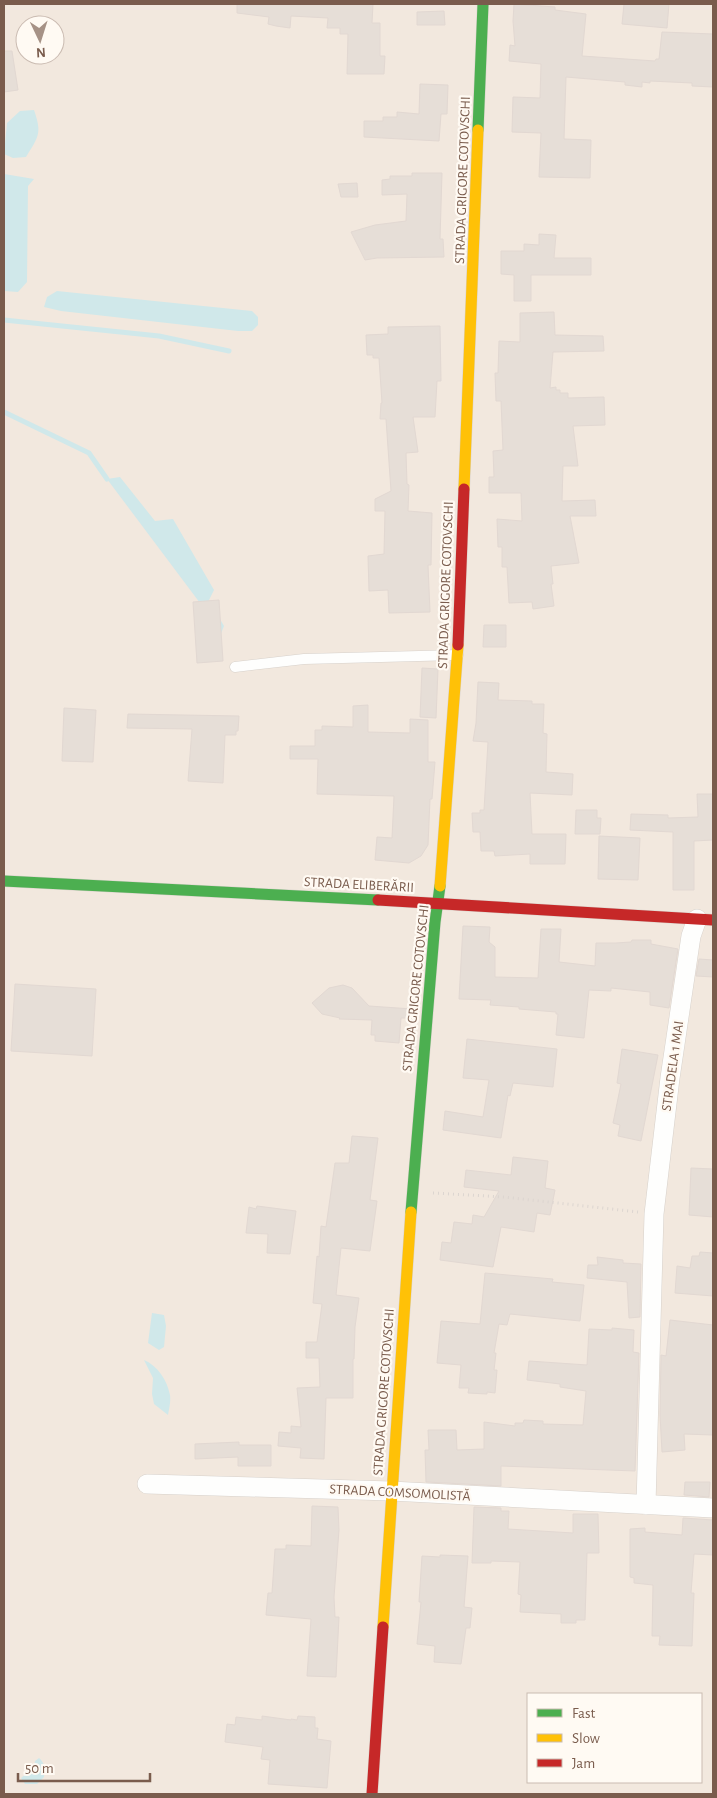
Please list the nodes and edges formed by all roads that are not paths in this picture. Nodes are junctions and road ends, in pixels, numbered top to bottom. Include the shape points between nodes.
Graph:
1 (484, 4) edge
2 (458, 655) junction
3 (235, 667) dead end
4 (4, 881) edge
5 (439, 903) junction
6 (705, 919) edge
7 (148, 1484) dead end
8 (391, 1491) junction
9 (646, 1505) junction
10 (713, 1508) edge
11 (372, 1794) edge

1 - 2 street, STRADA GRIGORE COTOVSCHI
2 - 3 lane via 304,659
2 - 5 street, STRADA GRIGORE COTOVSCHI
4 - 5 street, STRADA ELIBERĂRII
5 - 6 street, STRADA ELIBERĂRII
5 - 8 street, STRADA GRIGORE COTOVSCHI via 412,1192
6 - 9 street, STRADELA 1 MAI via 691,936 654,1214
7 - 8 street, STRADA COMSOMOLISTĂ
8 - 9 street, STRADA COMSOMOLISTĂ
8 - 11 street, STRADA GRIGORE COTOVSCHI
9 - 10 street, STRADA COMSOMOLISTĂ

